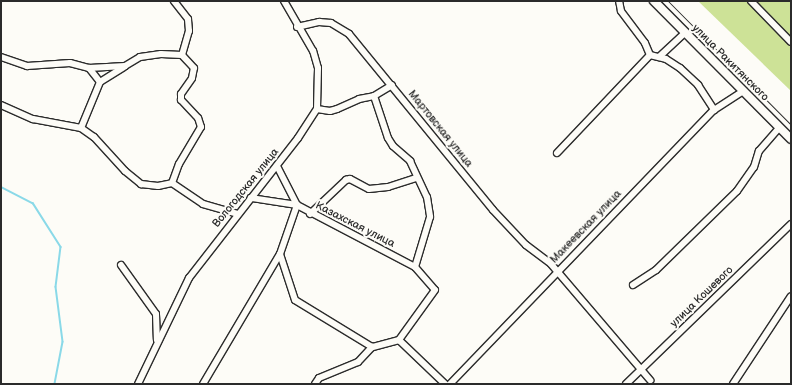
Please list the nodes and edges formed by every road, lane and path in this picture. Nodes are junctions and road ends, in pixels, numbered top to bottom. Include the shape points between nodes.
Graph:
1 (174, 1) edge
2 (284, 1) edge
3 (619, 1) edge
4 (654, 1) edge
5 (751, 1) edge
6 (297, 27) junction
7 (685, 33) junction
8 (791, 42) edge
9 (650, 54) junction
10 (182, 55) junction
11 (1, 57) edge
12 (659, 57) junction
13 (126, 66) junction
14 (89, 68) junction
15 (100, 82) junction
16 (392, 85) junction
17 (742, 91) junction
18 (374, 96) junction
19 (1, 105) edge
20 (317, 109) junction
21 (714, 110) junction
22 (81, 128) junction
23 (779, 128) junction
24 (791, 139) edge
25 (557, 153) dead end
26 (277, 166) junction
27 (416, 178) junction
28 (172, 183) junction
29 (251, 198) junction
30 (297, 205) junction
31 (237, 214) junction
32 (310, 214) junction
33 (791, 224) edge
34 (280, 254) junction
35 (121, 265) dead end
36 (415, 267) junction
37 (557, 272) junction
38 (633, 285) dead end
39 (791, 296) edge
40 (156, 314) junction
41 (169, 316) junction
42 (399, 340) junction
43 (156, 344) junction
44 (372, 347) junction
45 (640, 369) junction
46 (650, 380) dead end
47 (138, 384) edge
48 (203, 384) edge
49 (315, 384) edge
50 (445, 384) edge
51 (450, 384) edge
52 (626, 384) edge
53 (733, 384) edge

1 - 10 street via 188,19 189,31
2 - 6 street
3 - 9 street via 621,10 646,43
4 - 7 main road, улица Ракитянского
5 - 8 street
6 - 16 street, Мартовская улица via 319,22 338,26 349,34
6 - 20 street via 313,51 318,68
7 - 12 street
7 - 17 main road, улица Ракитянского
9 - 12 street
9 - 25 street
10 - 13 street via 140,57
10 - 28 street via 194,68 192,78 181,94 181,100 198,118 201,127 179,164
11 - 14 street via 27,66 70,63
12 - 21 street via 680,68 698,85
13 - 14 street
13 - 15 street
14 - 15 street
15 - 22 street
16 - 18 street
16 - 37 street, Мартовская улица via 493,210
17 - 21 street, Макеевская улица
17 - 23 main road, улица Ракитянского
18 - 20 street via 359,99 330,111
18 - 27 street via 388,138 410,161
19 - 22 street via 33,118
20 - 26 street, Вологодская улица
21 - 37 street, Макеевская улица
22 - 28 street via 94,137 125,171 141,184 158,186
23 - 24 main road, улица Ракитянского
23 - 38 street via 759,151 754,167 738,191 656,270
26 - 29 street, Вологодская улица
26 - 30 street, Казахская улица
27 - 32 street via 388,187 369,189 346,180
27 - 36 street via 427,197 430,217
28 - 31 street via 203,204
29 - 30 street
29 - 31 street, Вологодская улица
30 - 32 street, Казахская улица
30 - 34 street
31 - 41 street, Вологодская улица via 189,278
32 - 36 street, Казахская улица
33 - 45 street, улица Кошевого via 690,324
34 - 44 street via 296,300
34 - 48 street
35 - 40 street
36 - 42 street, Казахская улица via 435,290
37 - 45 street, Мартовская улица
37 - 51 street, Макеевская улица
39 - 53 street
40 - 41 street
40 - 43 street
41 - 43 street, Вологодская улица
42 - 44 street
42 - 50 street
43 - 47 street, Вологодская улица
44 - 49 street via 358,362 319,378
45 - 46 street, Мартовская улица
45 - 52 street, улица Кошевого

